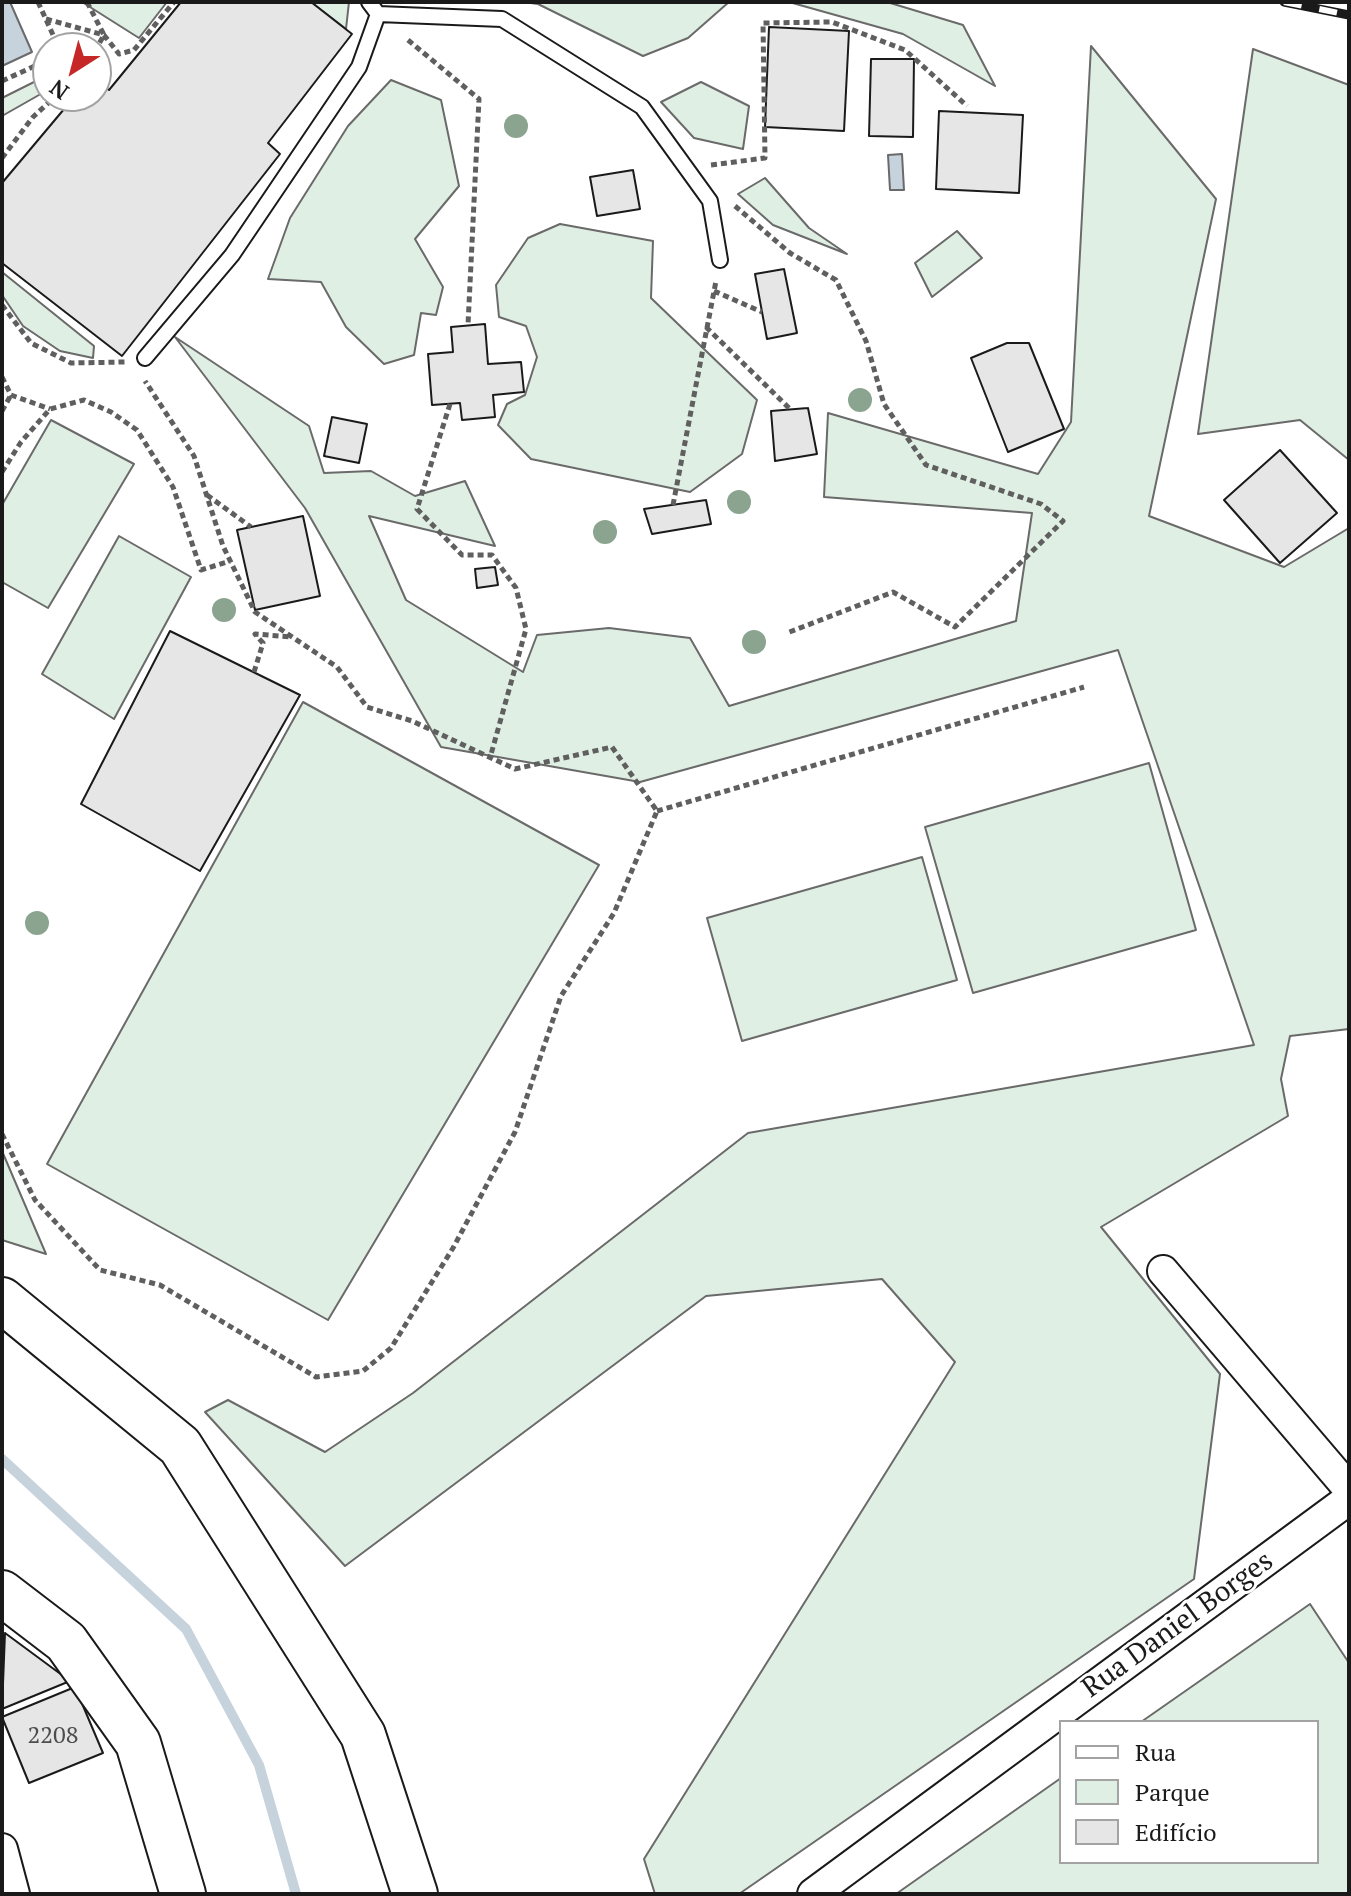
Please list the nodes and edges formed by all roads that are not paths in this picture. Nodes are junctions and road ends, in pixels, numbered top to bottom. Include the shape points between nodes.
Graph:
1 (373, 8) edge
2 (720, 260) road end
3 (145, 358) road end
4 (1163, 1271) dead end
5 (2, 1300) edge
6 (1349, 1489) edge
7 (1349, 1499) edge
8 (2, 1593) edge
9 (2, 1849) edge
10 (14, 1894) edge
11 (183, 1894) edge
12 (415, 1894) edge
13 (813, 1894) edge

1 - 2 lane via 502,19 642,107 710,201
1 - 3 lane via 359,67 232,255
4 - 6 street
5 - 12 main road via 180,1446 363,1735
7 - 13 street, Rua Daniel Borges
8 - 11 main road via 66,1642 138,1743
9 - 10 street

